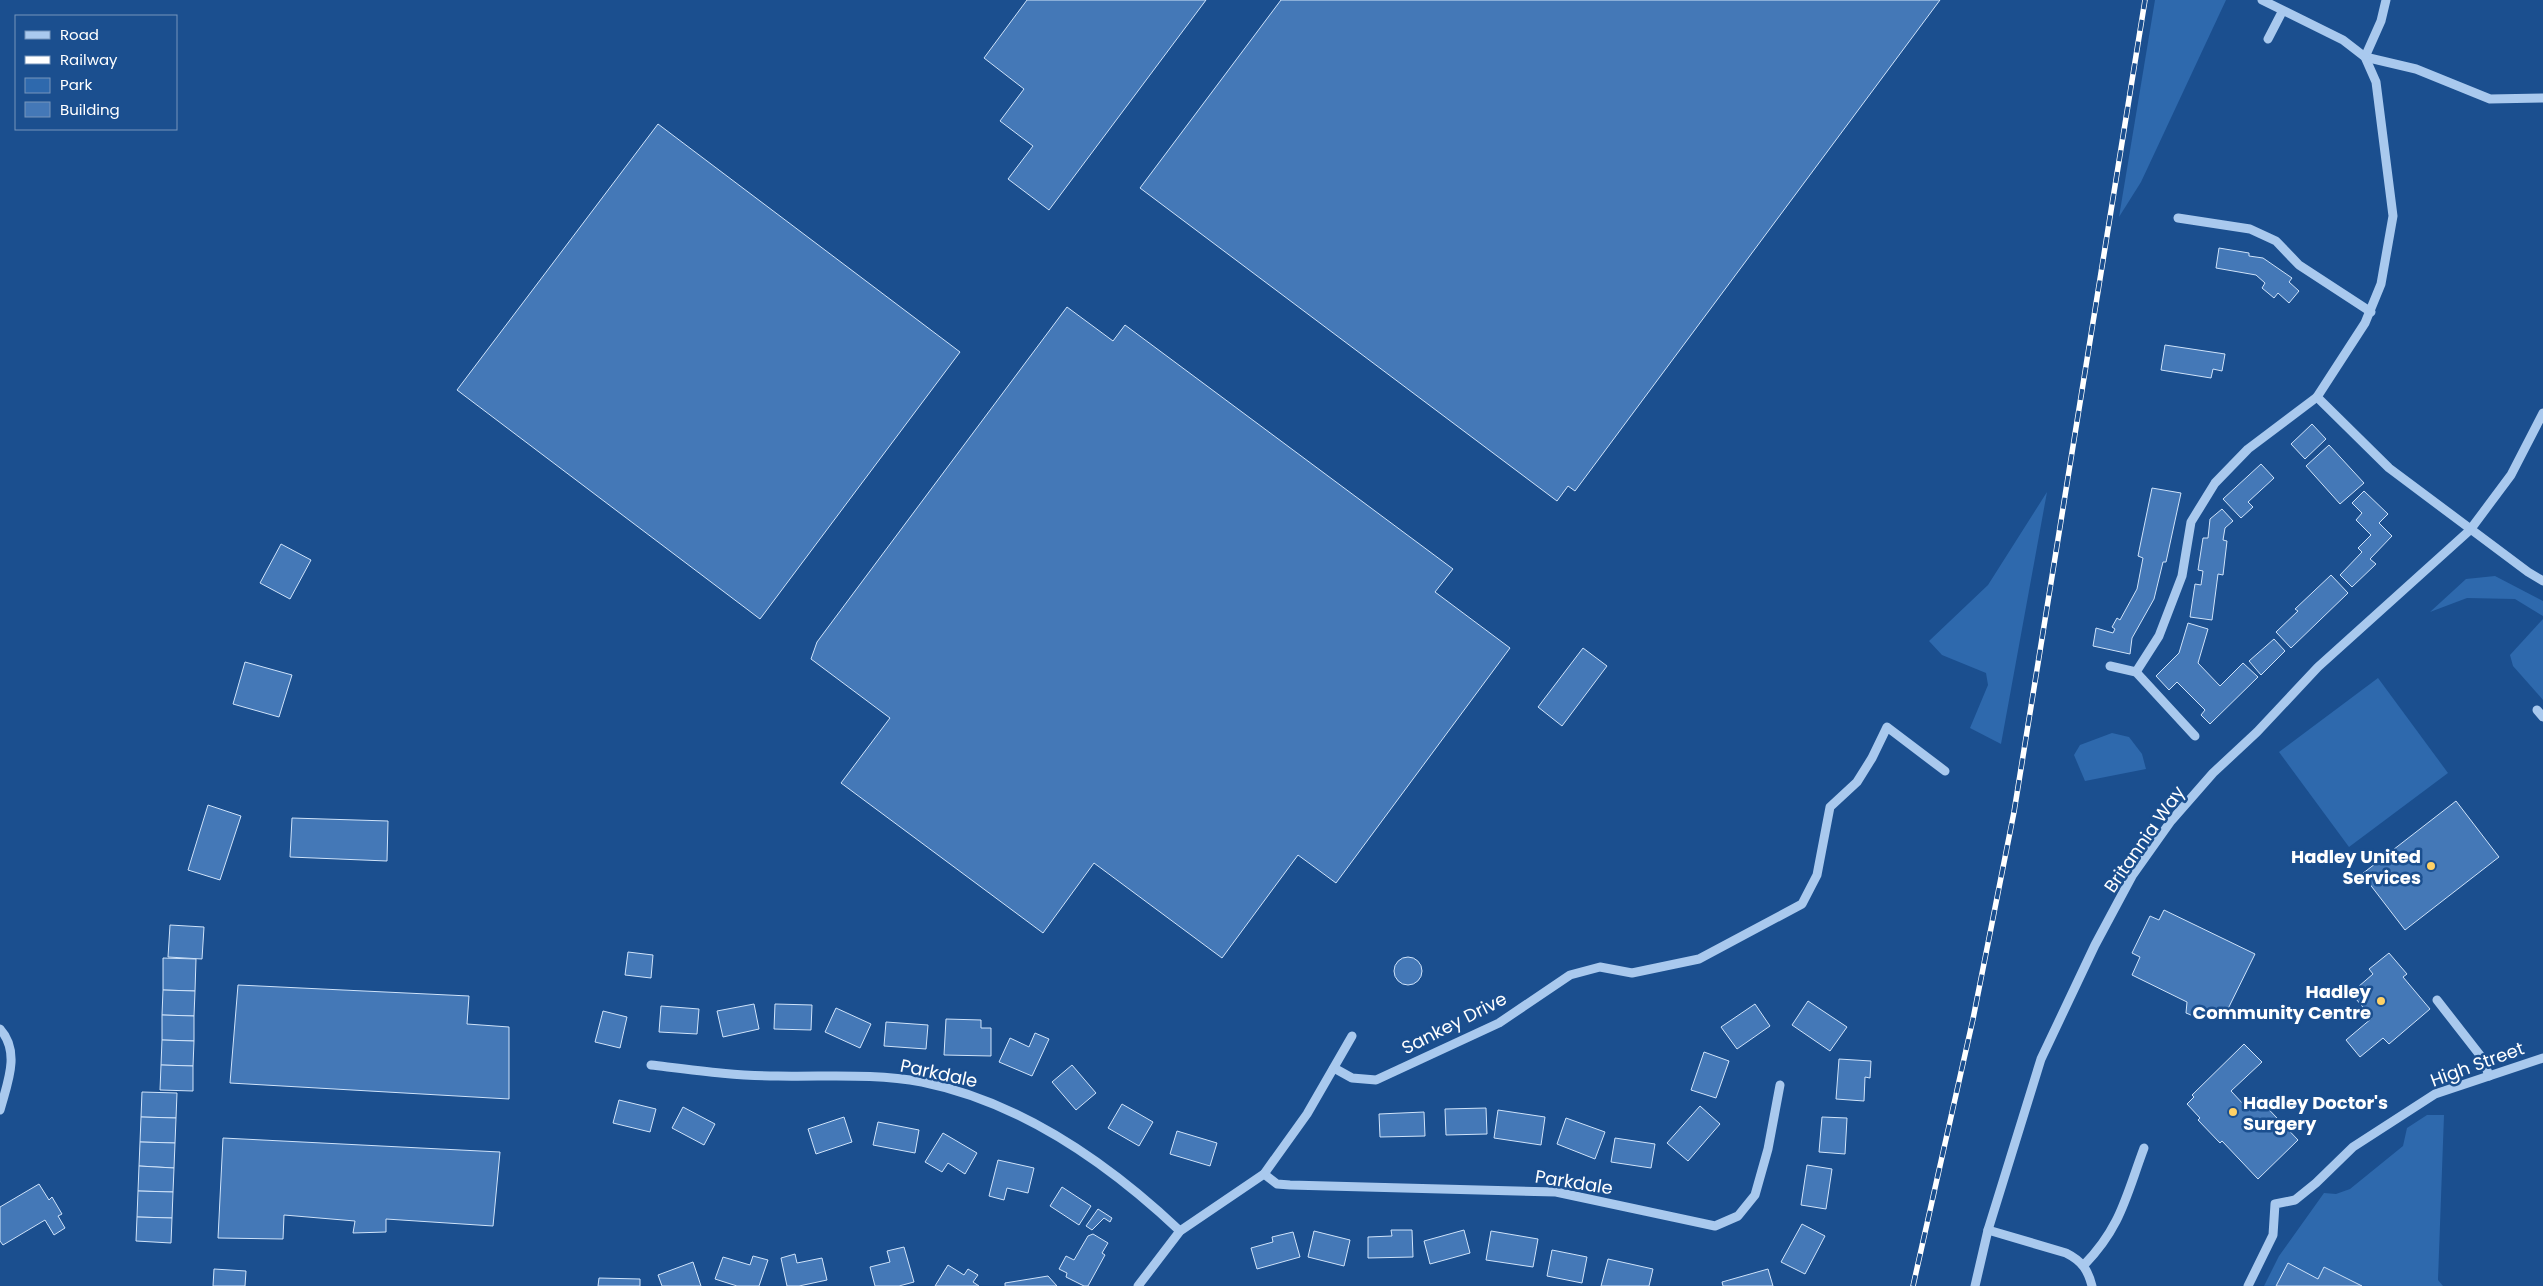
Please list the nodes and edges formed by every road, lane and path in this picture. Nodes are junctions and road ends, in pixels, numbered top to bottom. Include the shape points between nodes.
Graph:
1 (2262, 0) edge
2 (2386, 0) edge
3 (2282, 12) junction
4 (2268, 40) dead end
5 (2365, 57) junction
6 (2543, 98) edge
7 (2178, 218) dead end
8 (2371, 312) junction
9 (2317, 397) junction
10 (2543, 414) edge
11 (2470, 530) junction
12 (2543, 581) edge
13 (2110, 666) dead end
14 (2136, 672) junction
15 (2195, 736) dead end
16 (1945, 771) dead end
17 (2437, 1000) dead end
18 (0, 1029) edge
19 (1352, 1036) dead end
20 (2543, 1058) edge
21 (650, 1065) dead end
22 (1334, 1068) junction
23 (2489, 1076) junction
24 (1780, 1085) dead end
25 (0, 1110) edge
26 (2144, 1148) dead end
27 (1264, 1174) junction
28 (1988, 1230) junction
29 (1180, 1232) junction
30 (2084, 1265) junction
31 (1138, 1286) edge
32 (1975, 1286) edge
33 (2092, 1286) edge
34 (2248, 1286) edge

1 - 3 street
2 - 5 street via 2381,21
3 - 4 street
3 - 5 street via 2343,40
5 - 6 street via 2416,69 2490,99
5 - 8 street via 2376,82 2393,216 2381,284
7 - 8 street via 2250,229 2276,241 2299,265
8 - 9 street
9 - 11 street via 2389,468
9 - 14 street via 2248,449 2215,483 2191,522 2182,576 2158,636
10 - 11 street, Britannia Way via 2511,475
11 - 12 street
11 - 28 street, Britannia Way via 2318,668 2257,732 2212,773 2171,821 2132,876 2094,945 2041,1059
13 - 14 street
14 - 15 street
16 - 22 street, Sankey Drive via 1887,727 1857,782 1830,807 1817,876 1802,904 1700,959 1632,974 1600,967 1570,974 1499,1023 1376,1080 1352,1078
17 - 23 street via 2483,1059
18 - 25 street via 8,1038 12,1066
19 - 22 street
20 - 23 street, High Street
21 - 29 street, Parkdale via 759,1075 880,1077 922,1082 992,1101 1092,1158 1152,1204
22 - 27 street via 1307,1114
23 - 34 street, High Street via 2435,1094 2354,1148 2295,1200 2275,1204 2273,1235
24 - 27 street, Parkdale via 1755,1195 1738,1216 1715,1226 1556,1192 1290,1185 1277,1184
26 - 30 street via 2113,1231
27 - 29 street
28 - 30 street via 2066,1253
28 - 32 street, Britannia Way
29 - 31 street
30 - 33 street

